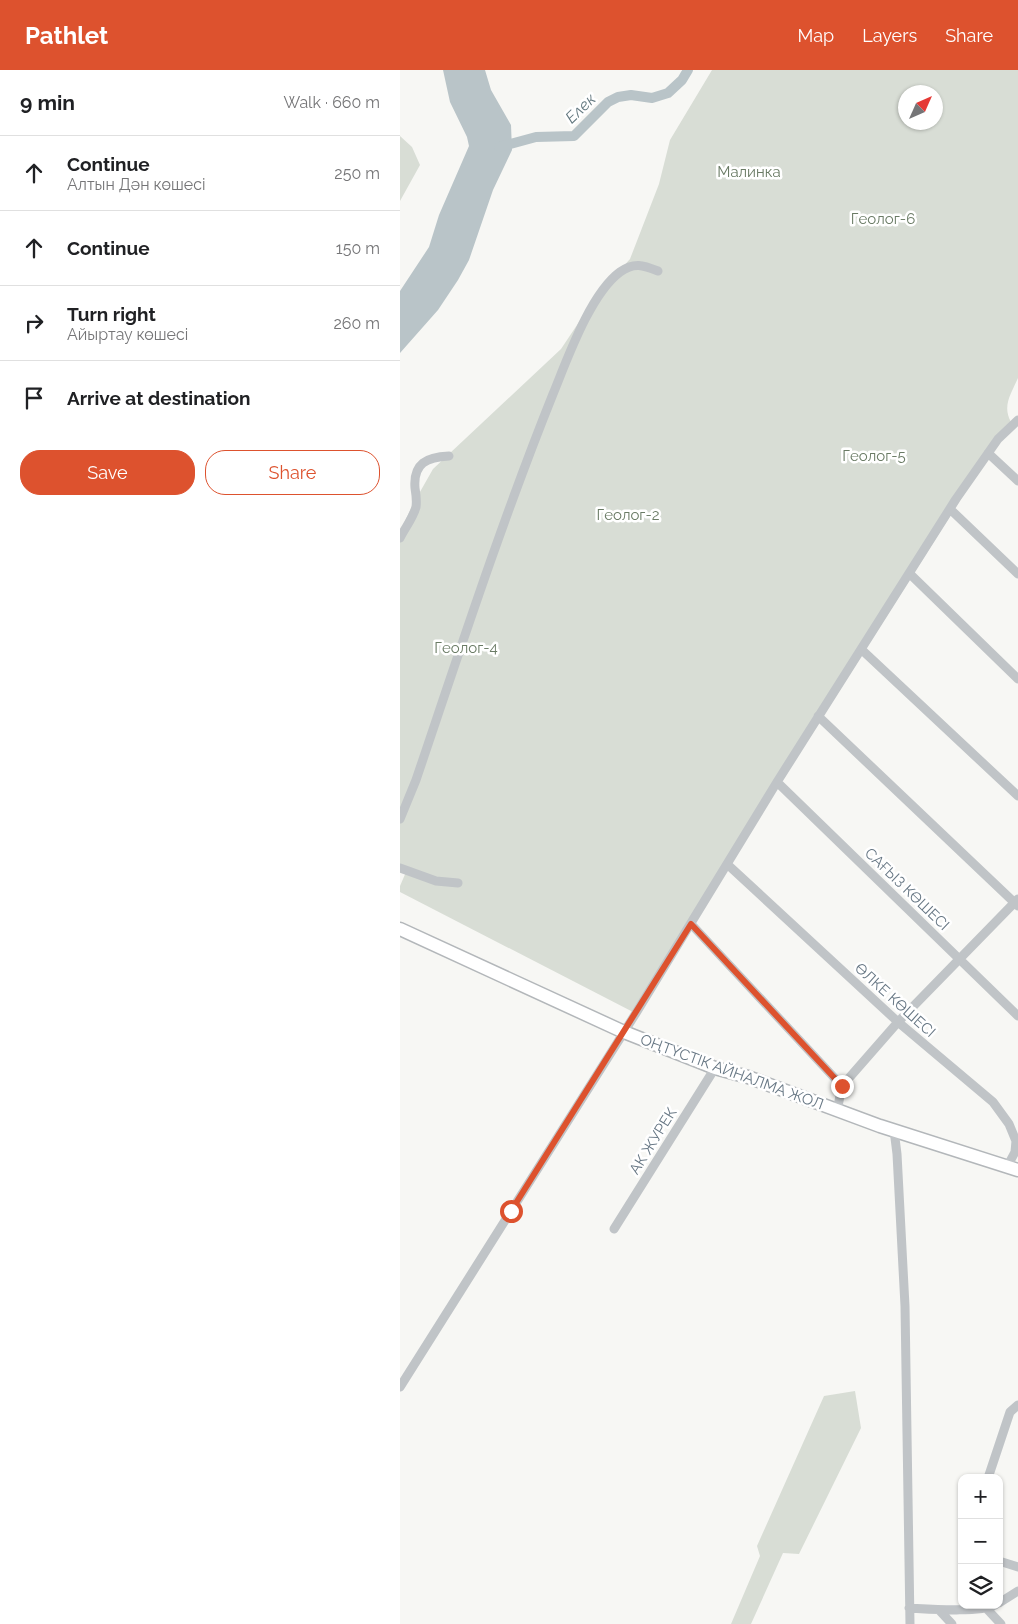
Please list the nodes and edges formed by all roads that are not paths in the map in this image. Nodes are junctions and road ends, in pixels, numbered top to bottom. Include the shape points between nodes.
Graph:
1 (658, 271) dead end
2 (1018, 420) edge
3 (988, 453) junction
4 (449, 456) dead end
5 (1018, 481) edge
6 (950, 509) junction
7 (400, 538) edge
8 (910, 574) junction
9 (1018, 574) edge
10 (862, 650) junction
11 (1018, 679) edge
12 (818, 716) junction
13 (776, 782) junction
14 (1018, 796) edge
15 (400, 819) edge
16 (727, 864) junction
17 (400, 868) edge
18 (458, 884) dead end
19 (1017, 903) edge
20 (691, 924) junction
21 (400, 930) edge
22 (958, 959) junction
23 (1018, 1016) edge
24 (898, 1022) junction
25 (624, 1032) junction
26 (715, 1068) junction
27 (842, 1086) junction
28 (837, 1111) junction
29 (894, 1130) junction
30 (1012, 1168) edge
31 (614, 1230) dead end
32 (400, 1387) edge
33 (1018, 1405) edge
34 (989, 1474) edge
35 (1003, 1562) edge
36 (1018, 1567) edge
37 (1018, 1591) edge
38 (1003, 1600) edge
39 (909, 1608) junction
40 (962, 1609) edge
41 (987, 1609) edge
42 (939, 1610) junction
43 (910, 1624) edge
44 (952, 1624) edge
45 (1001, 1624) edge

1 - 15 street via 642,264 619,273 594,303 585,321 509,506
2 - 3 street
3 - 5 street
3 - 6 street
4 - 7 street via 428,458 418,469 415,476 416,506
6 - 8 street
6 - 9 street
8 - 10 street
8 - 11 street
10 - 12 street
10 - 14 street
12 - 13 street
12 - 19 street
13 - 16 street
13 - 22 street, САҒЫЗ КӨШЕСІ
16 - 20 street
16 - 24 street, ӨЛКЕ КӨШЕСІ
17 - 18 street via 436,881
19 - 22 street
20 - 25 street
20 - 27 street
21 - 25 highway, ОҢТҮСТІК АЙНАЛМА ЖОЛ
22 - 23 street, САҒЫЗ КӨШЕСІ
22 - 24 street
24 - 27 street
24 - 30 street, ӨЛКЕ КӨШЕСІ via 1003,1113 1014,1134 1016,1146
25 - 26 highway, ОҢТҮСТІК АЙНАЛМА ЖОЛ
25 - 32 street
26 - 28 highway, ОҢТҮСТІК АЙНАЛМА ЖОЛ
26 - 31 street, АК ЖУРЕК
27 - 28 street
28 - 29 highway, ОҢТҮСТІК АЙНАЛМА ЖОЛ
29 - 30 highway, ОҢТҮСТІК АЙНАЛМА ЖОЛ
29 - 39 street via 905,1306
33 - 34 street via 1010,1412
35 - 36 street
37 - 38 street
39 - 42 street
39 - 43 street
40 - 42 street
41 - 45 street
42 - 44 street

